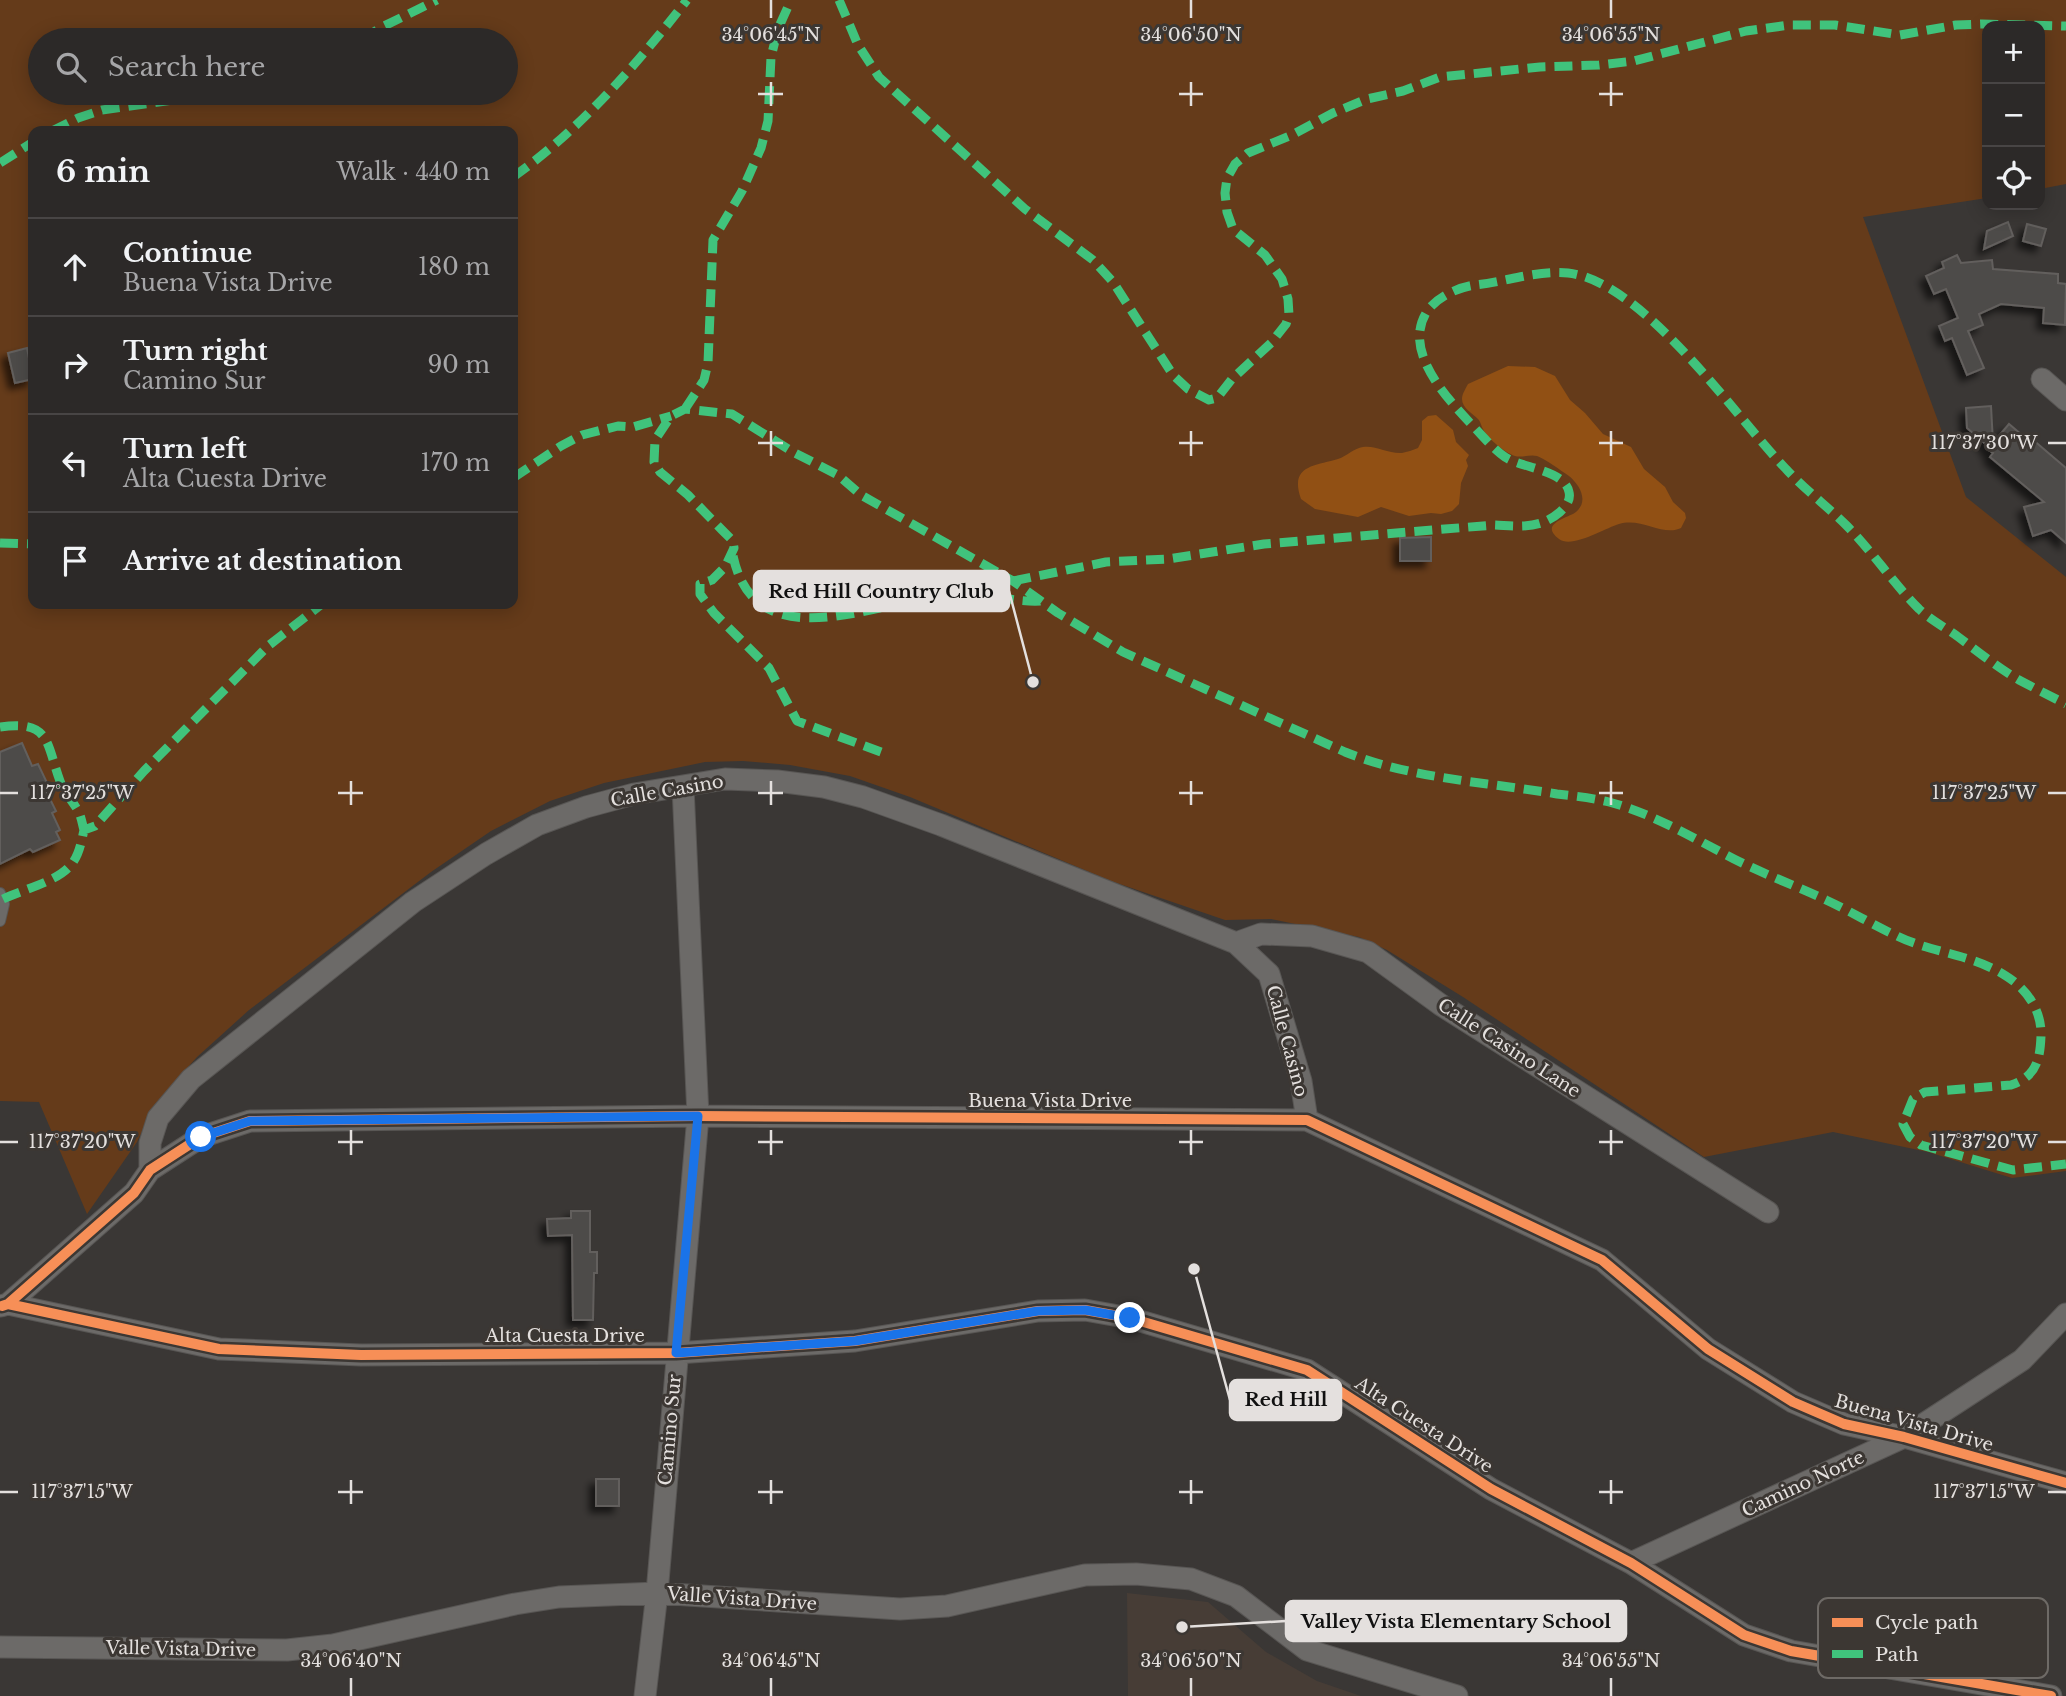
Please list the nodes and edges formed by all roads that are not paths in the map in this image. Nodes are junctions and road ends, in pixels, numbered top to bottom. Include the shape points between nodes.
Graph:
1 (2042, 379) dead end
2 (2066, 400) edge
3 (683, 787) junction
4 (0, 893) edge
5 (0, 921) edge
6 (1236, 943) junction
7 (698, 1116) junction
8 (1307, 1120) junction
9 (150, 1170) junction
10 (1768, 1212) dead end
11 (4, 1305) edge
12 (2066, 1314) edge
13 (676, 1353) junction
14 (1904, 1437) junction
15 (2066, 1483) edge
16 (1631, 1563) junction
17 (657, 1593) junction
18 (0, 1647) edge
19 (1818, 1656) edge
20 (1947, 1678) edge
21 (645, 1696) edge
22 (1457, 1696) edge
23 (2051, 1696) edge

1 - 2 street
3 - 6 street, Calle Casino via 725,779 777,781 863,797
3 - 7 street, Camino Sur
3 - 9 street, Calle Casino via 634,794 537,825 413,902 191,1079 158,1118 150,1143
4 - 5 lane via 4,904
6 - 8 street, Calle Casino via 1269,974 1301,1082
6 - 10 street, Calle Casino Lane via 1261,934 1312,936 1368,952 1441,1005
7 - 8 street, Buena Vista Drive
7 - 9 street, Buena Vista Drive via 250,1121 201,1137
7 - 13 street, Camino Sur
8 - 14 street, Buena Vista Drive via 1602,1260 1708,1349 1793,1402 1844,1424
9 - 11 street, Buena Vista Drive via 134,1194
11 - 13 street, Alta Cuesta Drive via 219,1349 361,1355
12 - 14 street, Camino Norte via 2022,1360
13 - 16 street, Alta Cuesta Drive via 855,1341 1038,1311 1085,1310 1143,1321 1307,1370 1491,1489
13 - 17 street, Camino Sur
14 - 15 street, Buena Vista Drive
14 - 16 street, Camino Norte
16 - 19 street, Alta Cuesta Drive via 1744,1634
17 - 18 street, Valle Vista Drive via 559,1597 333,1645 287,1650
17 - 21 street, Camino Sur
17 - 22 street, Valle Vista Drive via 900,1609 947,1606 1085,1575 1191,1579 1236,1596 1307,1650
20 - 23 street, Alta Cuesta Drive

